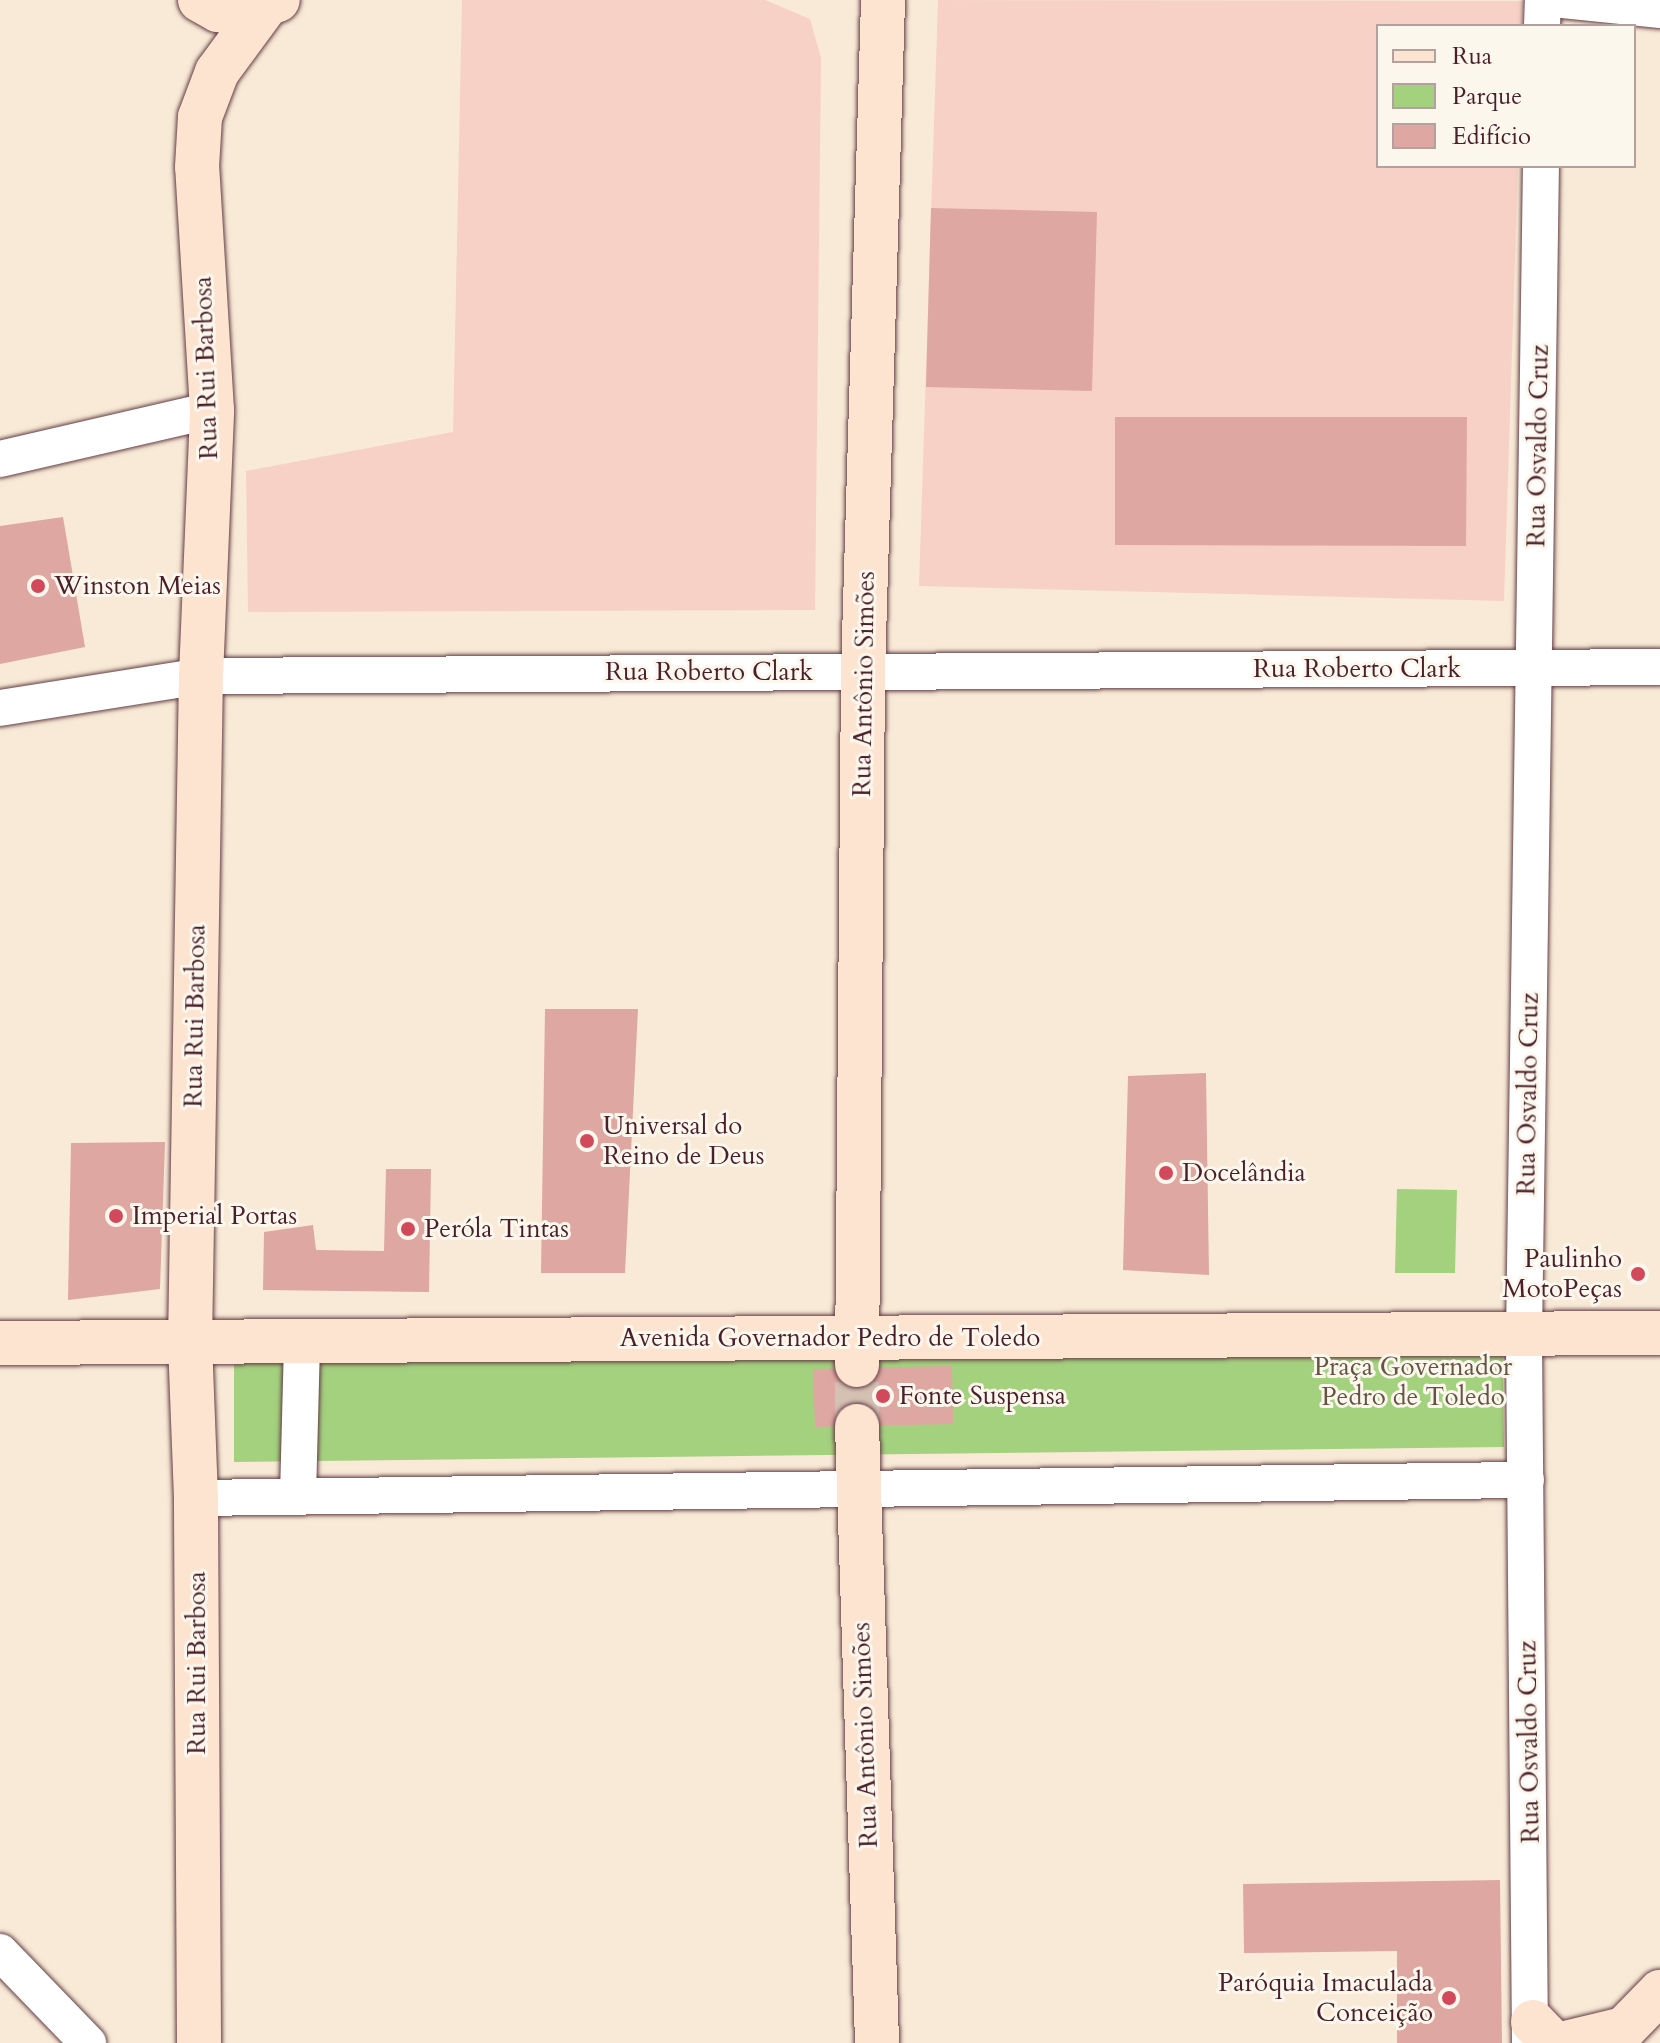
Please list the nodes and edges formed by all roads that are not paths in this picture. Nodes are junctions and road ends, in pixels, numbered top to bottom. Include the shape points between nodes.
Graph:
1 (200, 0) edge
2 (883, 0) edge
3 (1543, 0) edge
4 (1563, 0) edge
5 (271, 4) edge
6 (1660, 10) edge
7 (1542, 24) edge
8 (1541, 168) edge
9 (212, 410) junction
10 (0, 459) edge
11 (1660, 667) edge
12 (1535, 668) junction
13 (863, 671) junction
14 (201, 676) junction
15 (0, 708) edge
16 (1660, 1333) edge
17 (1524, 1336) junction
18 (302, 1338) junction
19 (0, 1343) edge
20 (190, 1344) junction
21 (857, 1352) junction
22 (857, 1426) tunnel mouth
23 (1526, 1480) junction
24 (857, 1490) junction
25 (298, 1496) junction
26 (196, 1498) junction
27 (0, 1952) edge
28 (1660, 1992) edge
29 (1546, 2038) edge
30 (1617, 2038) edge
31 (88, 2043) edge
32 (199, 2043) edge
33 (877, 2043) edge

1 - 5 street via 230,11
2 - 13 street, Rua Antônio Simões
3 - 7 street
4 - 6 street
5 - 9 street, Rua Rui Barbosa via 230,48 200,117 197,167
8 - 12 street, Rua Osvaldo Cruz
9 - 10 street
9 - 14 street, Rua Rui Barbosa
11 - 12 street, Rua Roberto Clark
12 - 13 street, Rua Roberto Clark
12 - 17 street, Rua Osvaldo Cruz
13 - 14 street, Rua Roberto Clark
13 - 21 street, Rua Antônio Simões
14 - 15 street, Rua Roberto Clark
14 - 20 street, Rua Rui Barbosa
16 - 17 street, Avenida Governador Pedro de Toledo
17 - 21 street, Avenida Governador Pedro de Toledo
17 - 23 street, Rua Osvaldo Cruz
18 - 20 street, Avenida Governador Pedro de Toledo
18 - 21 street, Avenida Governador Pedro de Toledo
18 - 25 street
19 - 20 street, Avenida Governador Pedro de Toledo
20 - 26 street, Rua Rui Barbosa
22 - 24 street, Rua Antônio Simões
23 - 24 street
23 - 29 street, Rua Osvaldo Cruz
24 - 25 street
24 - 33 street, Rua Antônio Simões
25 - 26 street
26 - 32 street, Rua Rui Barbosa
27 - 31 street
28 - 30 street
29 - 30 street

